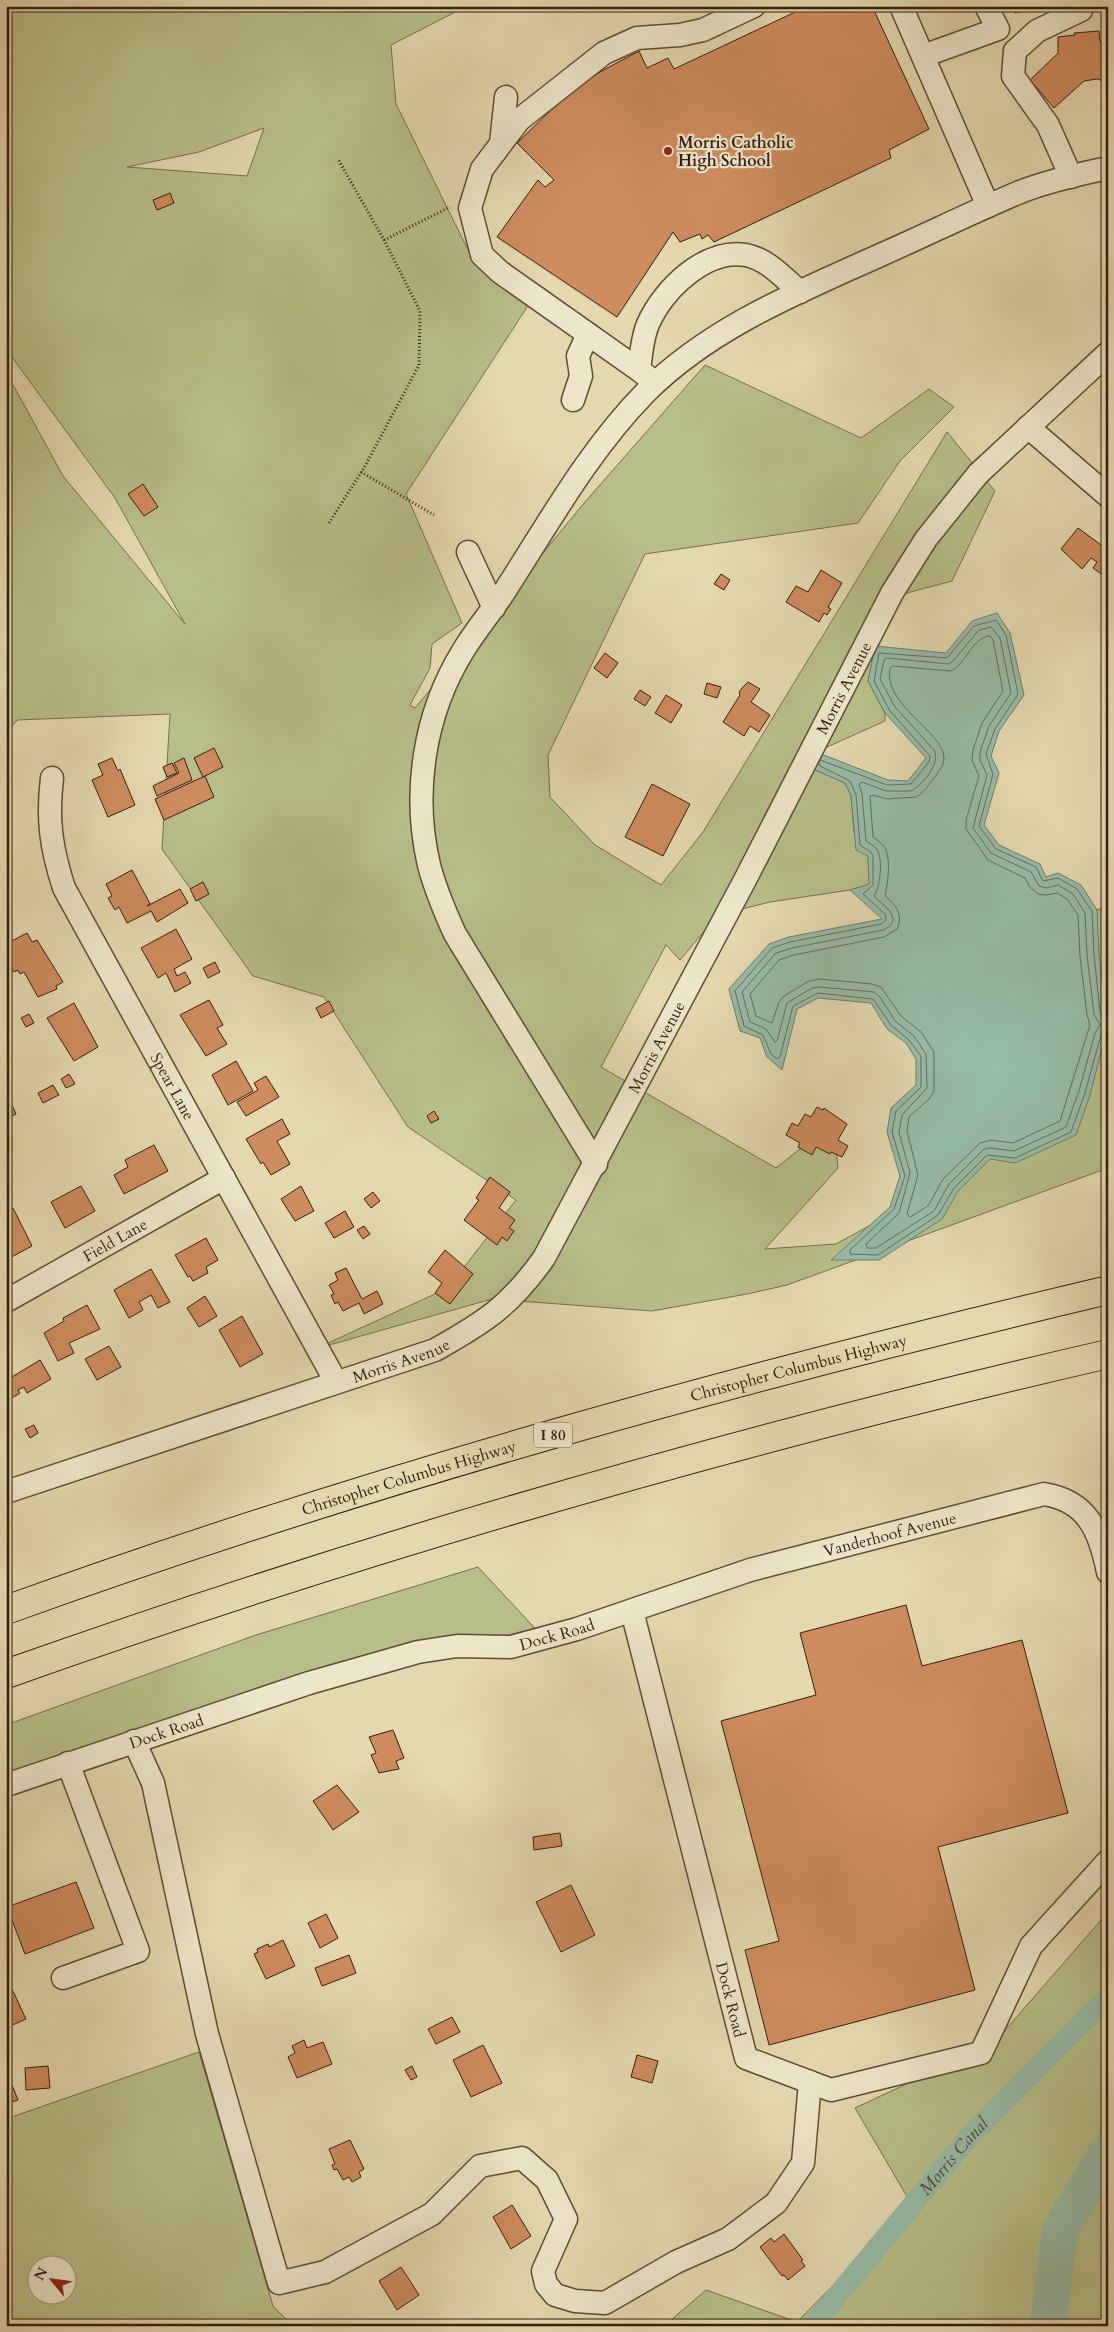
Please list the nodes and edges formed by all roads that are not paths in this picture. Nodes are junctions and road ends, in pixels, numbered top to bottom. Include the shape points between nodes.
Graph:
1 (754, 6) edge
2 (901, 6) edge
3 (986, 6) edge
4 (1081, 10) dead end
5 (923, 56) junction
6 (506, 97) dead end
7 (501, 142) junction
8 (1108, 168) edge
9 (1071, 177) junction
10 (988, 206) junction
11 (800, 292) junction
12 (588, 334) junction
13 (1108, 353) edge
14 (648, 376) junction
15 (573, 400) dead end
16 (1028, 427) junction
17 (1108, 496) edge
18 (468, 552) dead end
19 (494, 608) junction
20 (52, 778) dead end
21 (596, 1164) junction
22 (224, 1178) junction
23 (1108, 1290) edge
24 (6, 1301) edge
25 (1108, 1354) edge
26 (336, 1382) junction
27 (6, 1492) edge
28 (1108, 1572) edge
29 (6, 1610) edge
30 (632, 1611) junction
31 (6, 1674) edge
32 (134, 1741) junction
33 (68, 1763) junction
34 (6, 1785) edge
35 (1108, 1862) edge
36 (63, 1978) dead end
37 (810, 2082) junction

1 - 7 street via 703,30 636,38 604,53 519,120
2 - 5 street
3 - 5 street via 998,28
4 - 9 street via 1037,31 1014,51 1013,76 1048,125
5 - 10 street
6 - 7 street
7 - 12 street via 482,169 470,208 482,255 500,272
8 - 9 street
9 - 10 street via 1022,191
10 - 11 street
11 - 14 street via 760,310
11 - 14 street via 773,267 746,255 718,256 683,276 648,324
12 - 14 street
12 - 15 street via 578,356 581,376
13 - 16 street, Morris Avenue
14 - 19 street via 588,461
16 - 17 street
16 - 21 street, Morris Avenue via 978,474 954,502 892,593
18 - 19 street
19 - 21 street via 462,652 445,685 433,720 422,792 423,829 429,865 455,934
20 - 22 street, Spear Lane via 48,807 50,834 64,888
21 - 26 street, Morris Avenue via 544,1258 510,1301 481,1324 435,1350
22 - 24 street, Field Lane
22 - 26 street, Spear Lane
23 - 29 highway, Christopher Columbus Highway / I 80 via 818,1361 471,1458 260,1524
25 - 31 highway via 869,1411 552,1499 278,1582
26 - 27 street, Morris Avenue
28 - 30 street, Vanderhoof Avenue via 1096,1528 1070,1502 1044,1494 750,1570
30 - 32 street, Dock Road via 512,1647 457,1646 418,1652 309,1683
30 - 37 street, Dock Road via 746,2058
32 - 33 street, Dock Road
32 - 37 street via 153,1783 207,2034 279,2282 325,2272 432,2214 480,2166 522,2158 547,2180 566,2220 543,2271 546,2284 555,2294 575,2301 605,2302 676,2262 728,2239 776,2203 803,2163
33 - 34 street, Dock Road
33 - 36 street via 138,1951
35 - 37 street via 1031,1946 981,2054 831,2090

